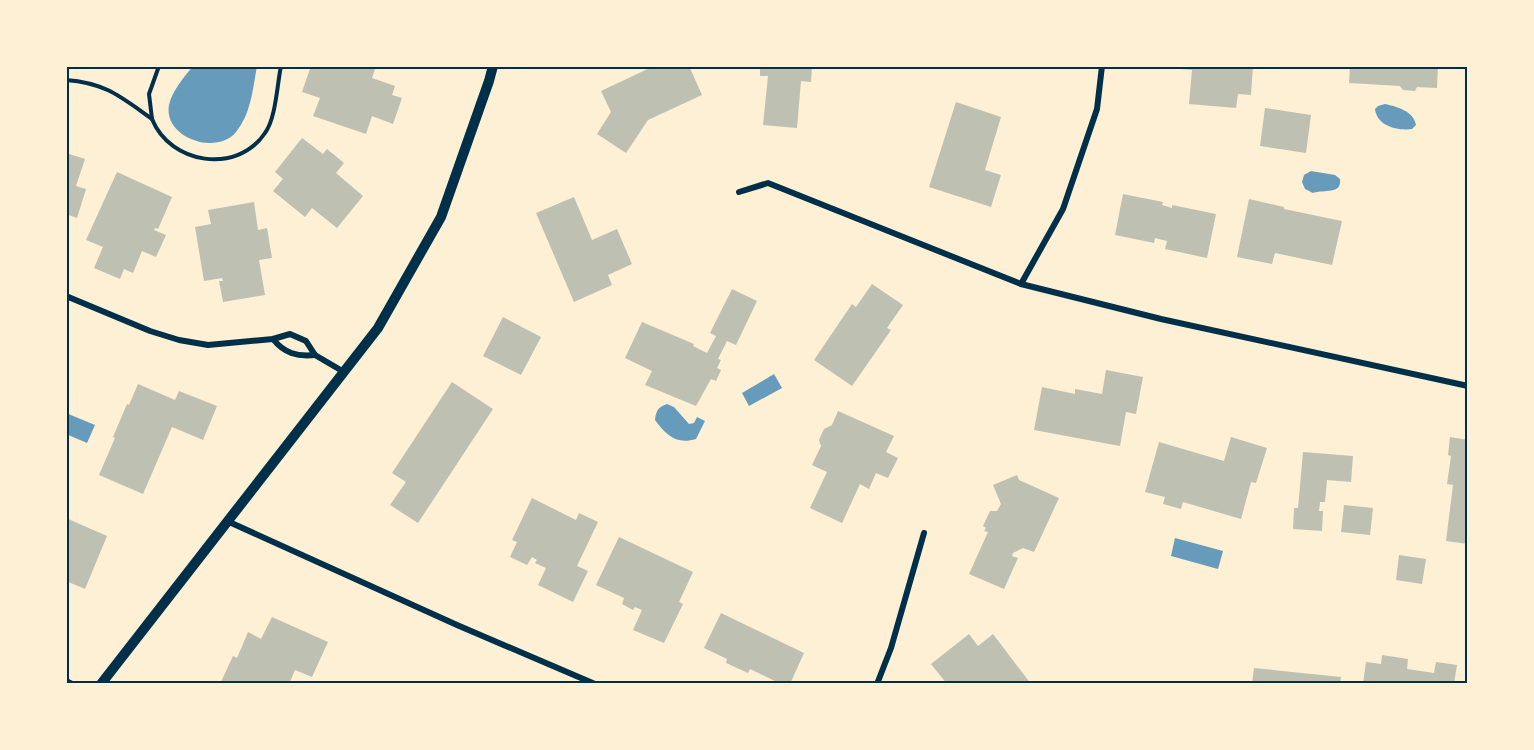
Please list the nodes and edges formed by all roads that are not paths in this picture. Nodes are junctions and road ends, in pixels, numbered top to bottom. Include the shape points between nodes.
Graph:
1 (493, 66) edge
2 (1102, 66) edge
3 (739, 192) dead end
4 (1021, 284) junction
5 (66, 297) edge
6 (273, 339) junction
7 (315, 355) junction
8 (344, 372) junction
9 (1468, 386) edge
10 (228, 521) junction
11 (924, 533) dead end
12 (66, 681) edge
13 (72, 684) edge
14 (101, 684) edge
15 (595, 684) edge
16 (877, 684) edge

1 - 8 street via 441,217 378,328
2 - 4 street via 1097,109 1063,208
3 - 4 street via 768,183
4 - 9 street
5 - 6 street via 179,340 208,345
6 - 7 street via 281,349 300,356
6 - 7 street via 290,334 306,341
7 - 8 street
8 - 10 street
10 - 14 street
10 - 15 street
11 - 16 street
12 - 13 street

